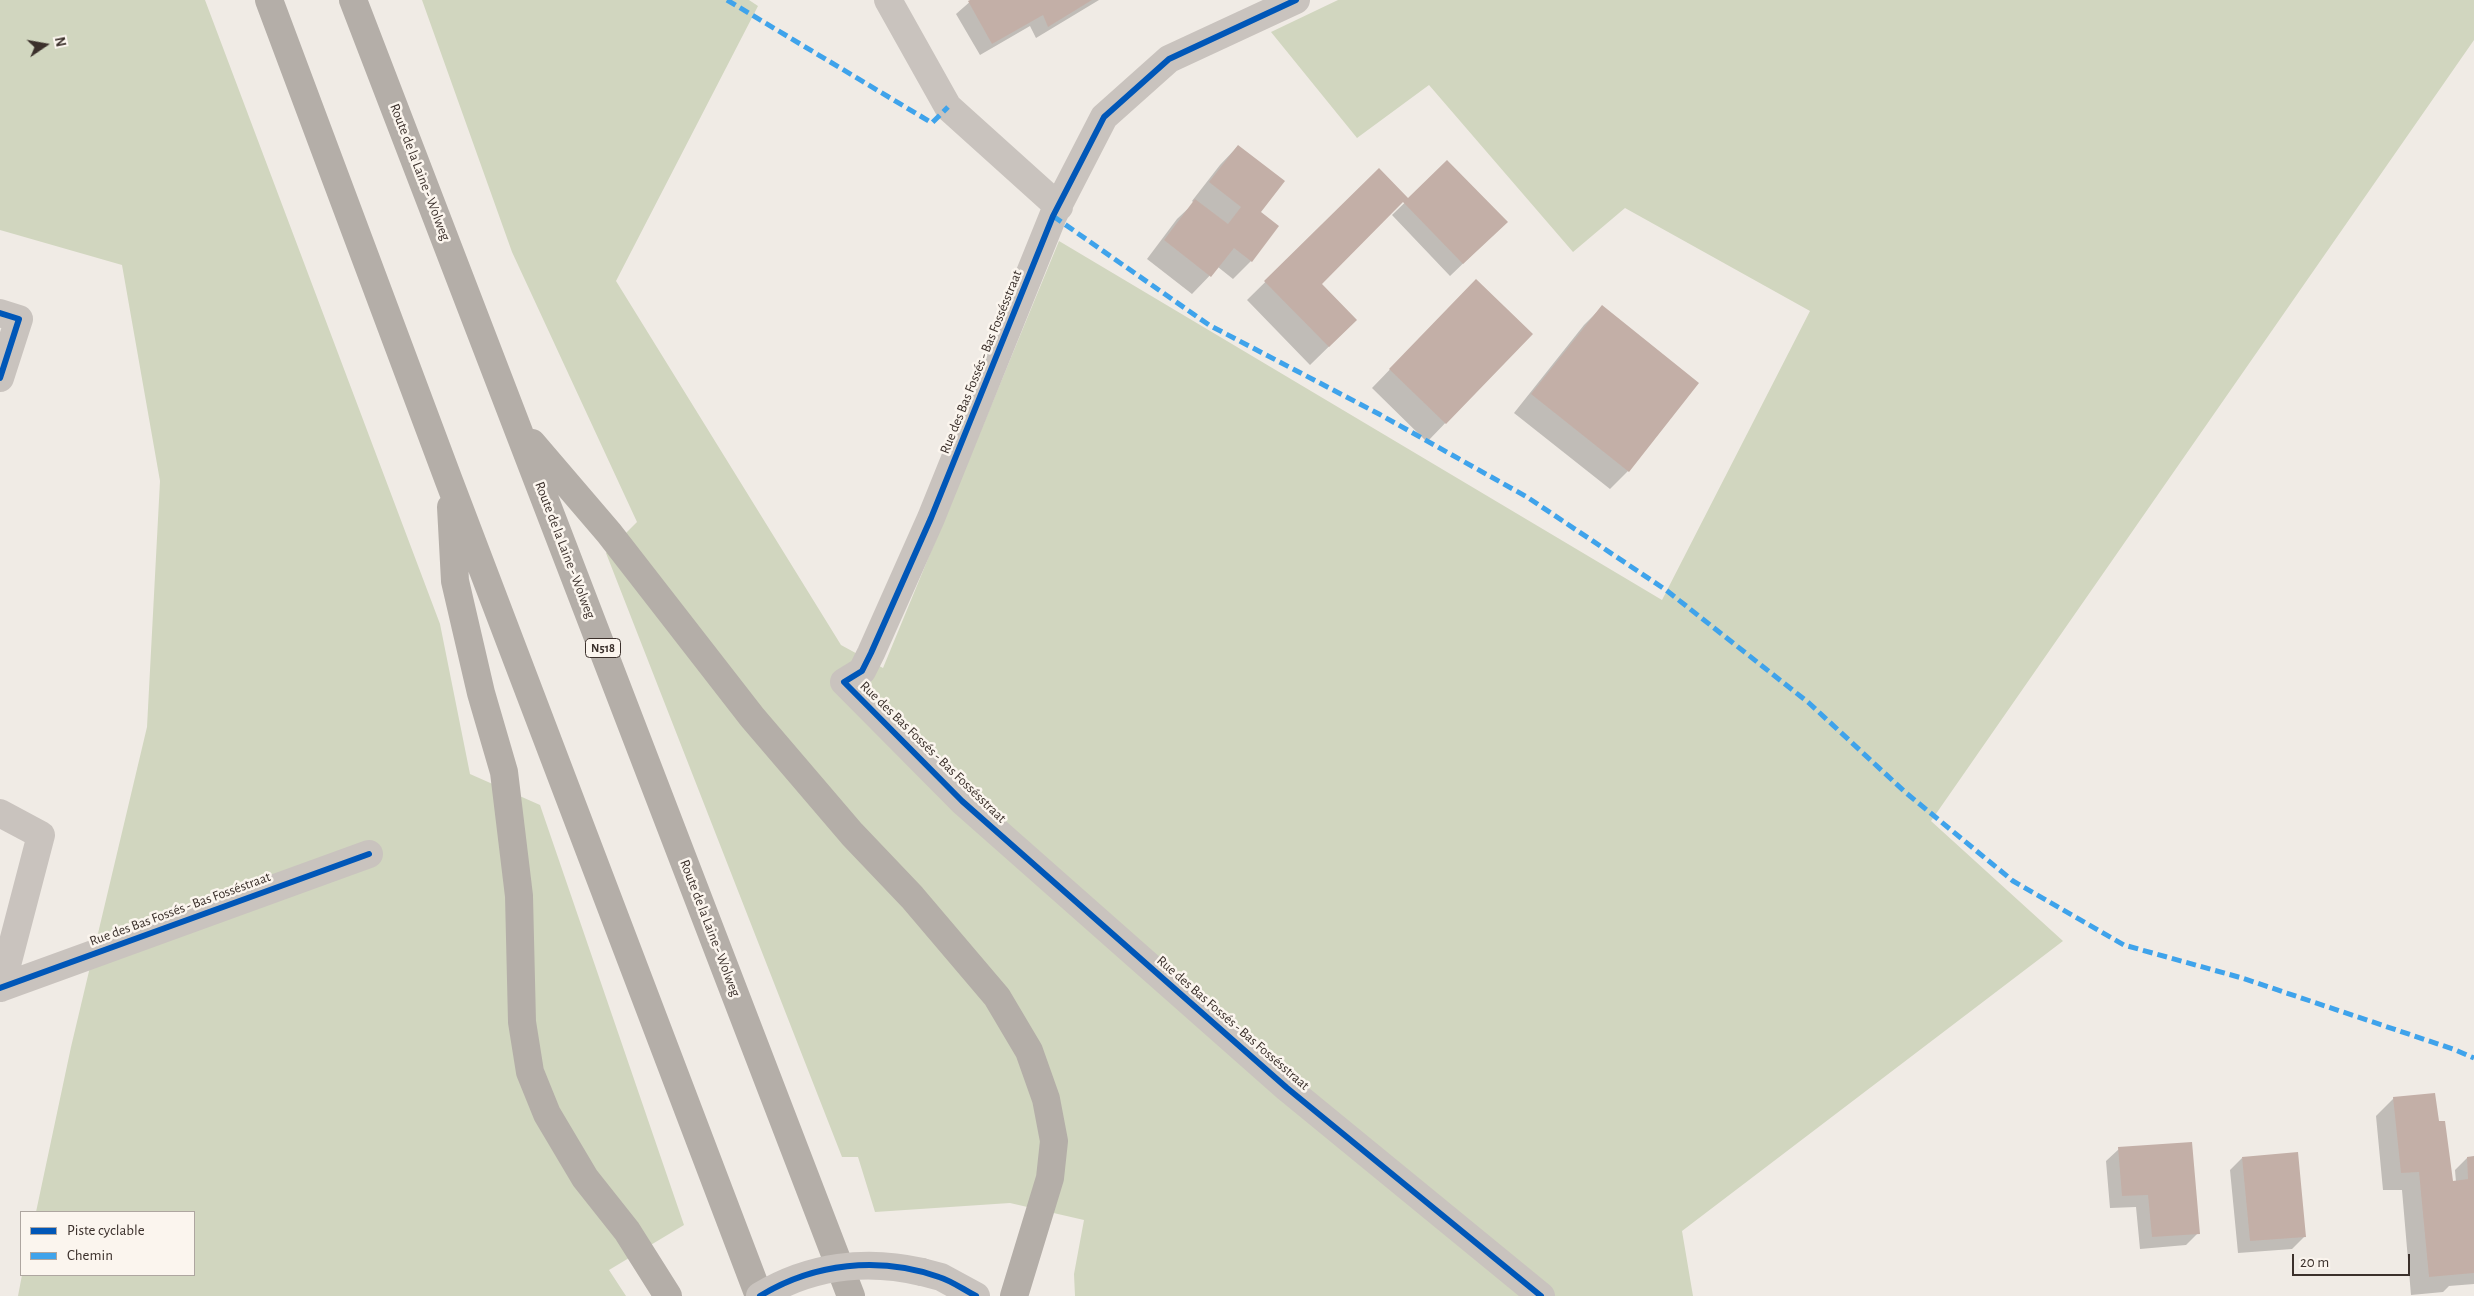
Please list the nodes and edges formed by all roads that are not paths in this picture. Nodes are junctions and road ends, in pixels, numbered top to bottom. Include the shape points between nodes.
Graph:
1 (269, 0) edge
2 (353, 0) edge
3 (888, 0) edge
4 (1296, 0) edge
5 (1059, 206) junction
6 (0, 313) edge
7 (0, 378) edge
8 (518, 426) junction
9 (449, 480) junction
10 (0, 813) edge
11 (369, 854) dead end
12 (1, 988) edge
13 (668, 1296) edge
14 (760, 1296) edge
15 (851, 1296) edge
16 (976, 1296) edge
17 (1014, 1296) edge
18 (1541, 1296) edge

1 - 9 highway
2 - 8 highway, Route de la Laine - Wolweg / N518
3 - 5 street via 948,108
4 - 5 street, Rue des Bas Fossés - Bas Fossésstraat via 1169,59 1104,117
5 - 18 street, Rue des Bas Fossés - Bas Fossésstraat via 931,518 871,653 862,670 844,682 962,801 1287,1088
6 - 7 street via 19,319
8 - 15 highway, Route de la Laine - Wolweg / N518
8 - 17 highway via 608,533 752,717 992,992 1029,1051 1046,1099 1054,1141 1050,1178
9 - 13 highway via 455,581 504,772 519,896 522,1022 530,1072 547,1114 585,1178 627,1230
9 - 14 highway
10 - 12 street via 41,835
11 - 12 street, Rue des Bas Fossés - Bas Fosséstraat
14 - 16 street, bridge via 805,1275 844,1266 883,1265 941,1277

